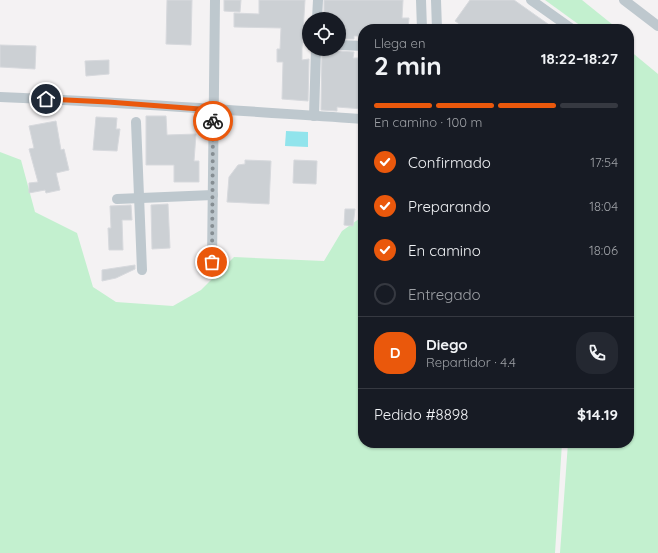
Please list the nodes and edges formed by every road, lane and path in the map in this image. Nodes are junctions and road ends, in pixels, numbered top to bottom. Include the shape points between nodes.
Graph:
1 (215, 0) edge
2 (318, 0) edge
3 (421, 0) edge
4 (436, 0) edge
5 (531, 0) edge
6 (624, 0) edge
7 (317, 12) edge
8 (422, 24) edge
9 (436, 24) edge
10 (565, 24) edge
11 (658, 26) edge
12 (346, 45) edge
13 (358, 46) edge
14 (316, 56) edge
15 (0, 97) edge
16 (213, 110) junction
17 (314, 116) junction
18 (358, 119) edge
19 (136, 122) dead end
20 (213, 195) junction
21 (138, 198) junction
22 (117, 199) dead end
23 (212, 262) dead end
24 (142, 270) dead end

1 - 16 street
2 - 7 street
3 - 8 street
4 - 9 street
5 - 10 street
6 - 11 street
12 - 13 street
14 - 17 street
15 - 16 street
16 - 17 street
16 - 20 street
17 - 18 street
19 - 21 street
20 - 21 street
20 - 23 street
21 - 22 street
21 - 24 street

